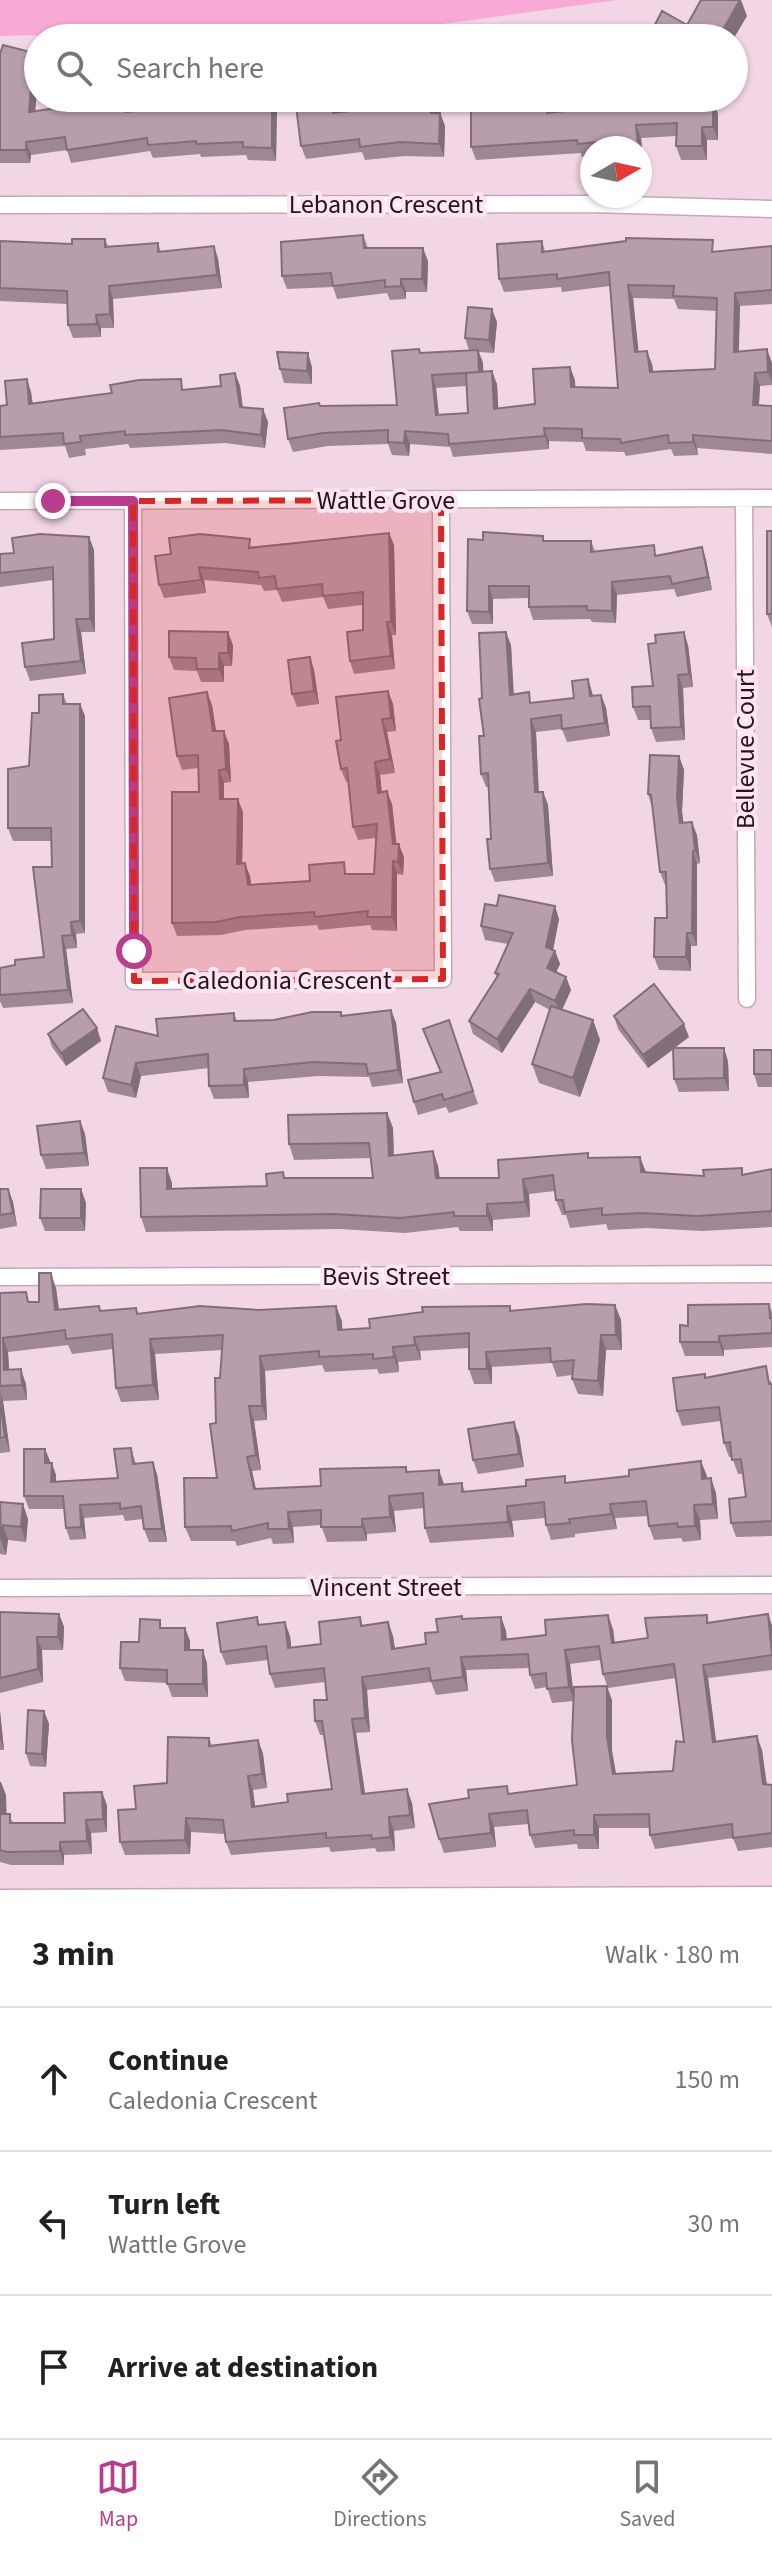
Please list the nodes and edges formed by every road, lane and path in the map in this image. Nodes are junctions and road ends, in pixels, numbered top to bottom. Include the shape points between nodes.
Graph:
1 (0, 205) edge
2 (772, 209) edge
3 (744, 498) junction
4 (772, 498) edge
5 (441, 500) junction
6 (0, 501) edge
7 (133, 501) junction
8 (747, 999) dead end
9 (772, 1274) edge
10 (0, 1277) edge
11 (772, 1585) edge
12 (0, 1588) edge
13 (772, 1895) edge
14 (0, 1898) edge

1 - 2 street, Lebanon Crescent via 591,204
3 - 4 street, Wattle Grove
3 - 5 street, Wattle Grove
3 - 8 street, Bellevue Court
5 - 7 street, Wattle Grove
5 - 7 street, Caledonia Crescent via 443,979 149,981 134,981
6 - 7 street, Wattle Grove
9 - 10 street, Bevis Street
11 - 12 street, Vincent Street
13 - 14 street

